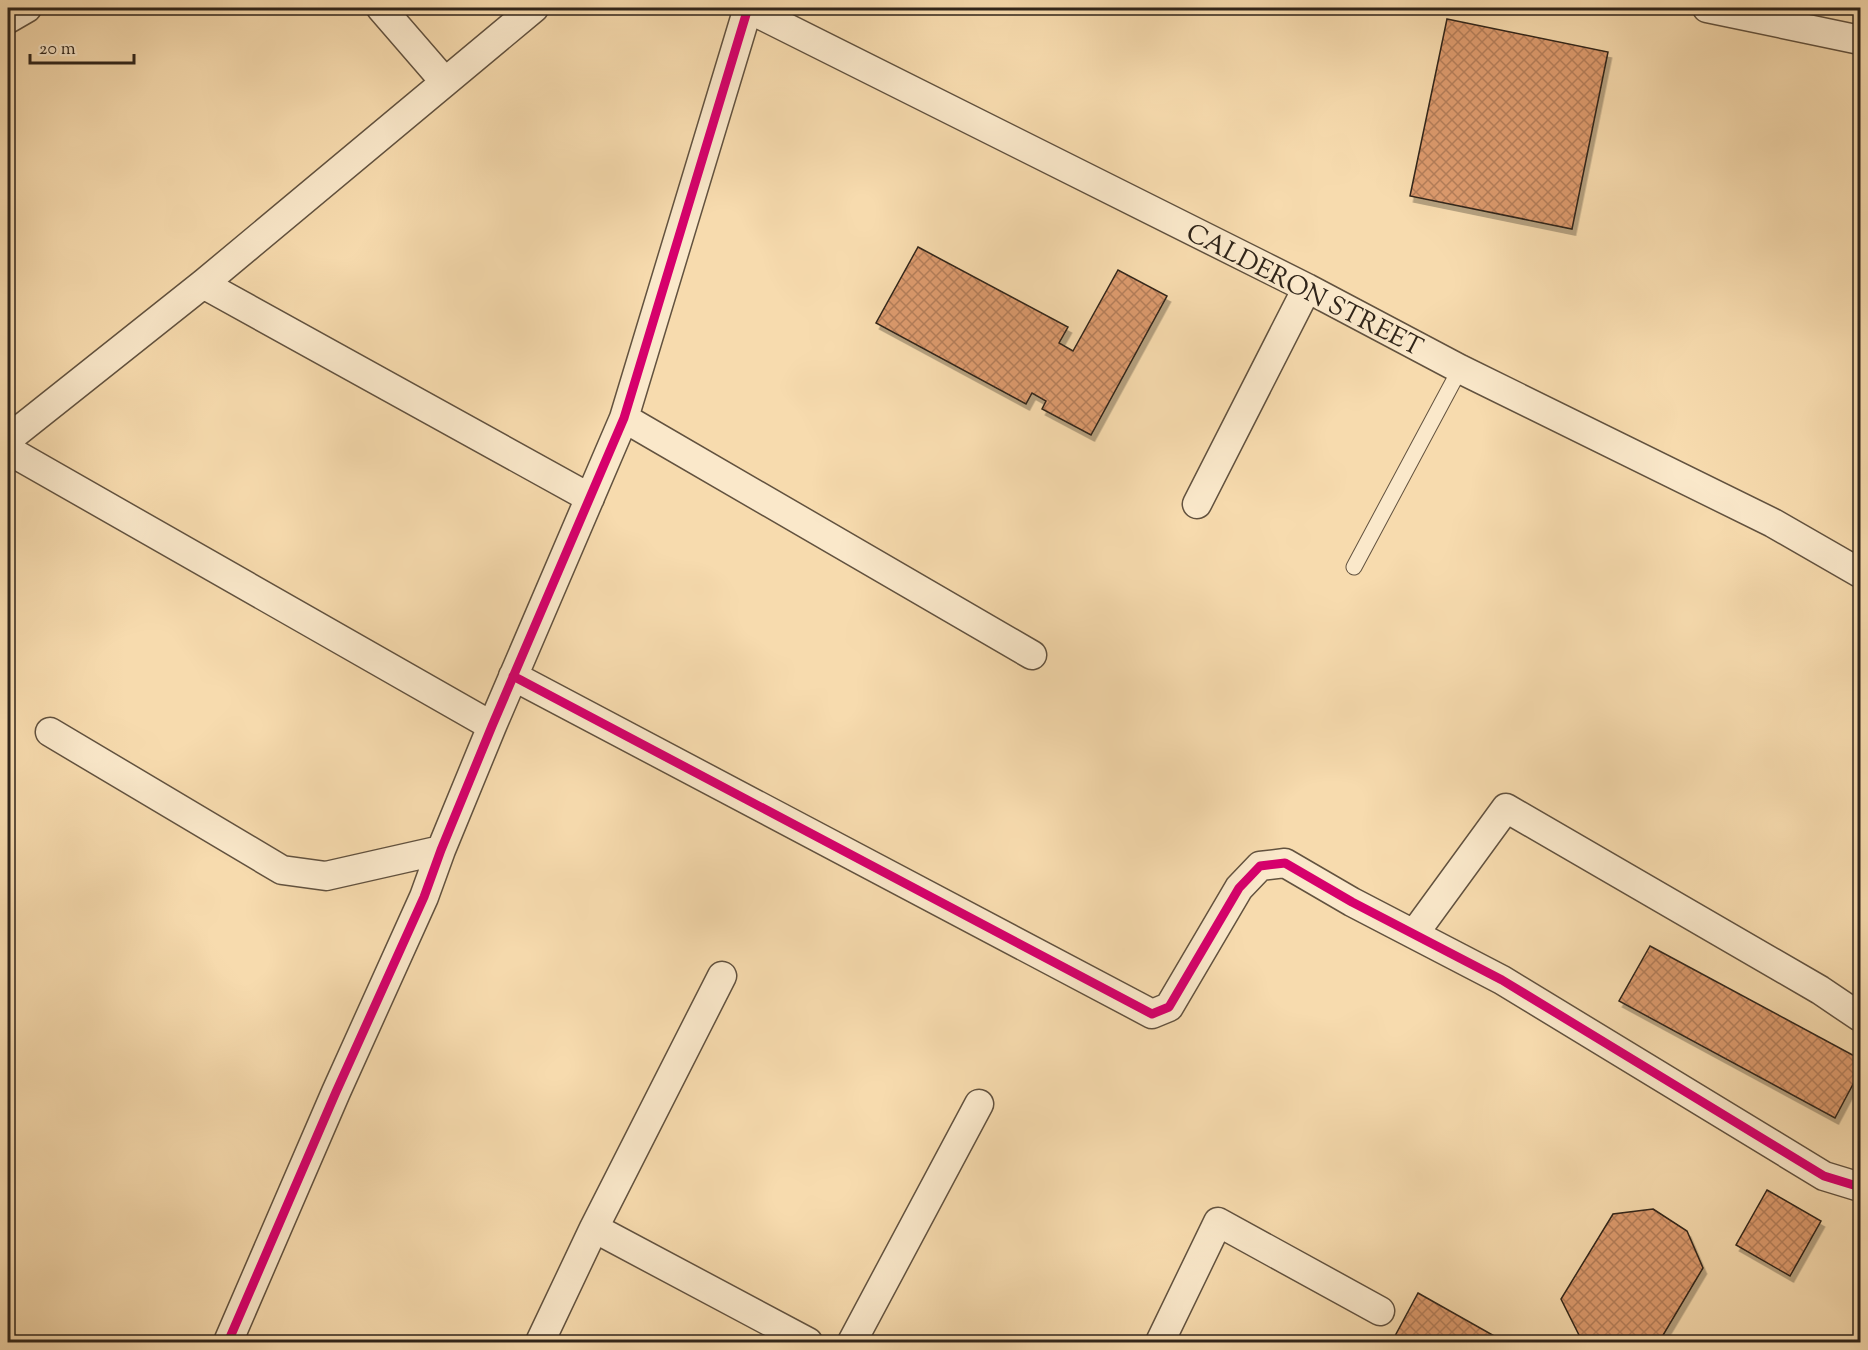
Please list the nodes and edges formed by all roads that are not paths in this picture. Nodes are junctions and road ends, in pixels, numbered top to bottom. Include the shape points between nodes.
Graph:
1 (27, 8) edge
2 (381, 8) edge
3 (534, 8) edge
4 (748, 8) edge
5 (1707, 8) edge
6 (8, 19) edge
7 (1860, 40) edge
8 (445, 82) junction
9 (203, 284) junction
10 (1307, 288) junction
11 (1460, 369) junction
12 (624, 418) junction
13 (8, 439) edge
14 (8, 450) edge
15 (590, 498) junction
16 (1197, 504) dead end
17 (1858, 566) edge
18 (1354, 567) dead end
19 (1032, 655) dead end
20 (513, 676) junction
21 (492, 726) junction
22 (50, 732) dead end
23 (441, 850) junction
24 (1414, 934) junction
25 (722, 976) dead end
26 (1860, 1017) edge
27 (979, 1104) dead end
28 (1860, 1187) edge
29 (594, 1228) junction
30 (1380, 1311) dead end
31 (8, 1339) edge
32 (12, 1342) edge
33 (228, 1342) edge
34 (540, 1342) edge
35 (808, 1342) edge
36 (852, 1342) edge
37 (1160, 1342) edge

1 - 6 street
2 - 8 street
3 - 8 street
4 - 10 street, CALDERON STREET
4 - 12 street
5 - 7 street
8 - 9 street
9 - 13 street
9 - 15 street
10 - 11 street, CALDERON STREET
10 - 16 street
11 - 17 street, CALDERON STREET
11 - 18 lane
12 - 15 street
12 - 19 street
14 - 21 street
15 - 20 street
20 - 21 street
20 - 24 street via 1152,1014 1169,1007 1239,888 1260,866 1285,863
21 - 23 street
22 - 23 street via 282,870 326,876
23 - 33 street via 424,897
24 - 26 street via 1506,808
24 - 28 street via 1502,980 1824,1176
25 - 29 street
27 - 36 street
29 - 34 street
29 - 35 street
30 - 37 street via 1218,1222
31 - 32 lane

